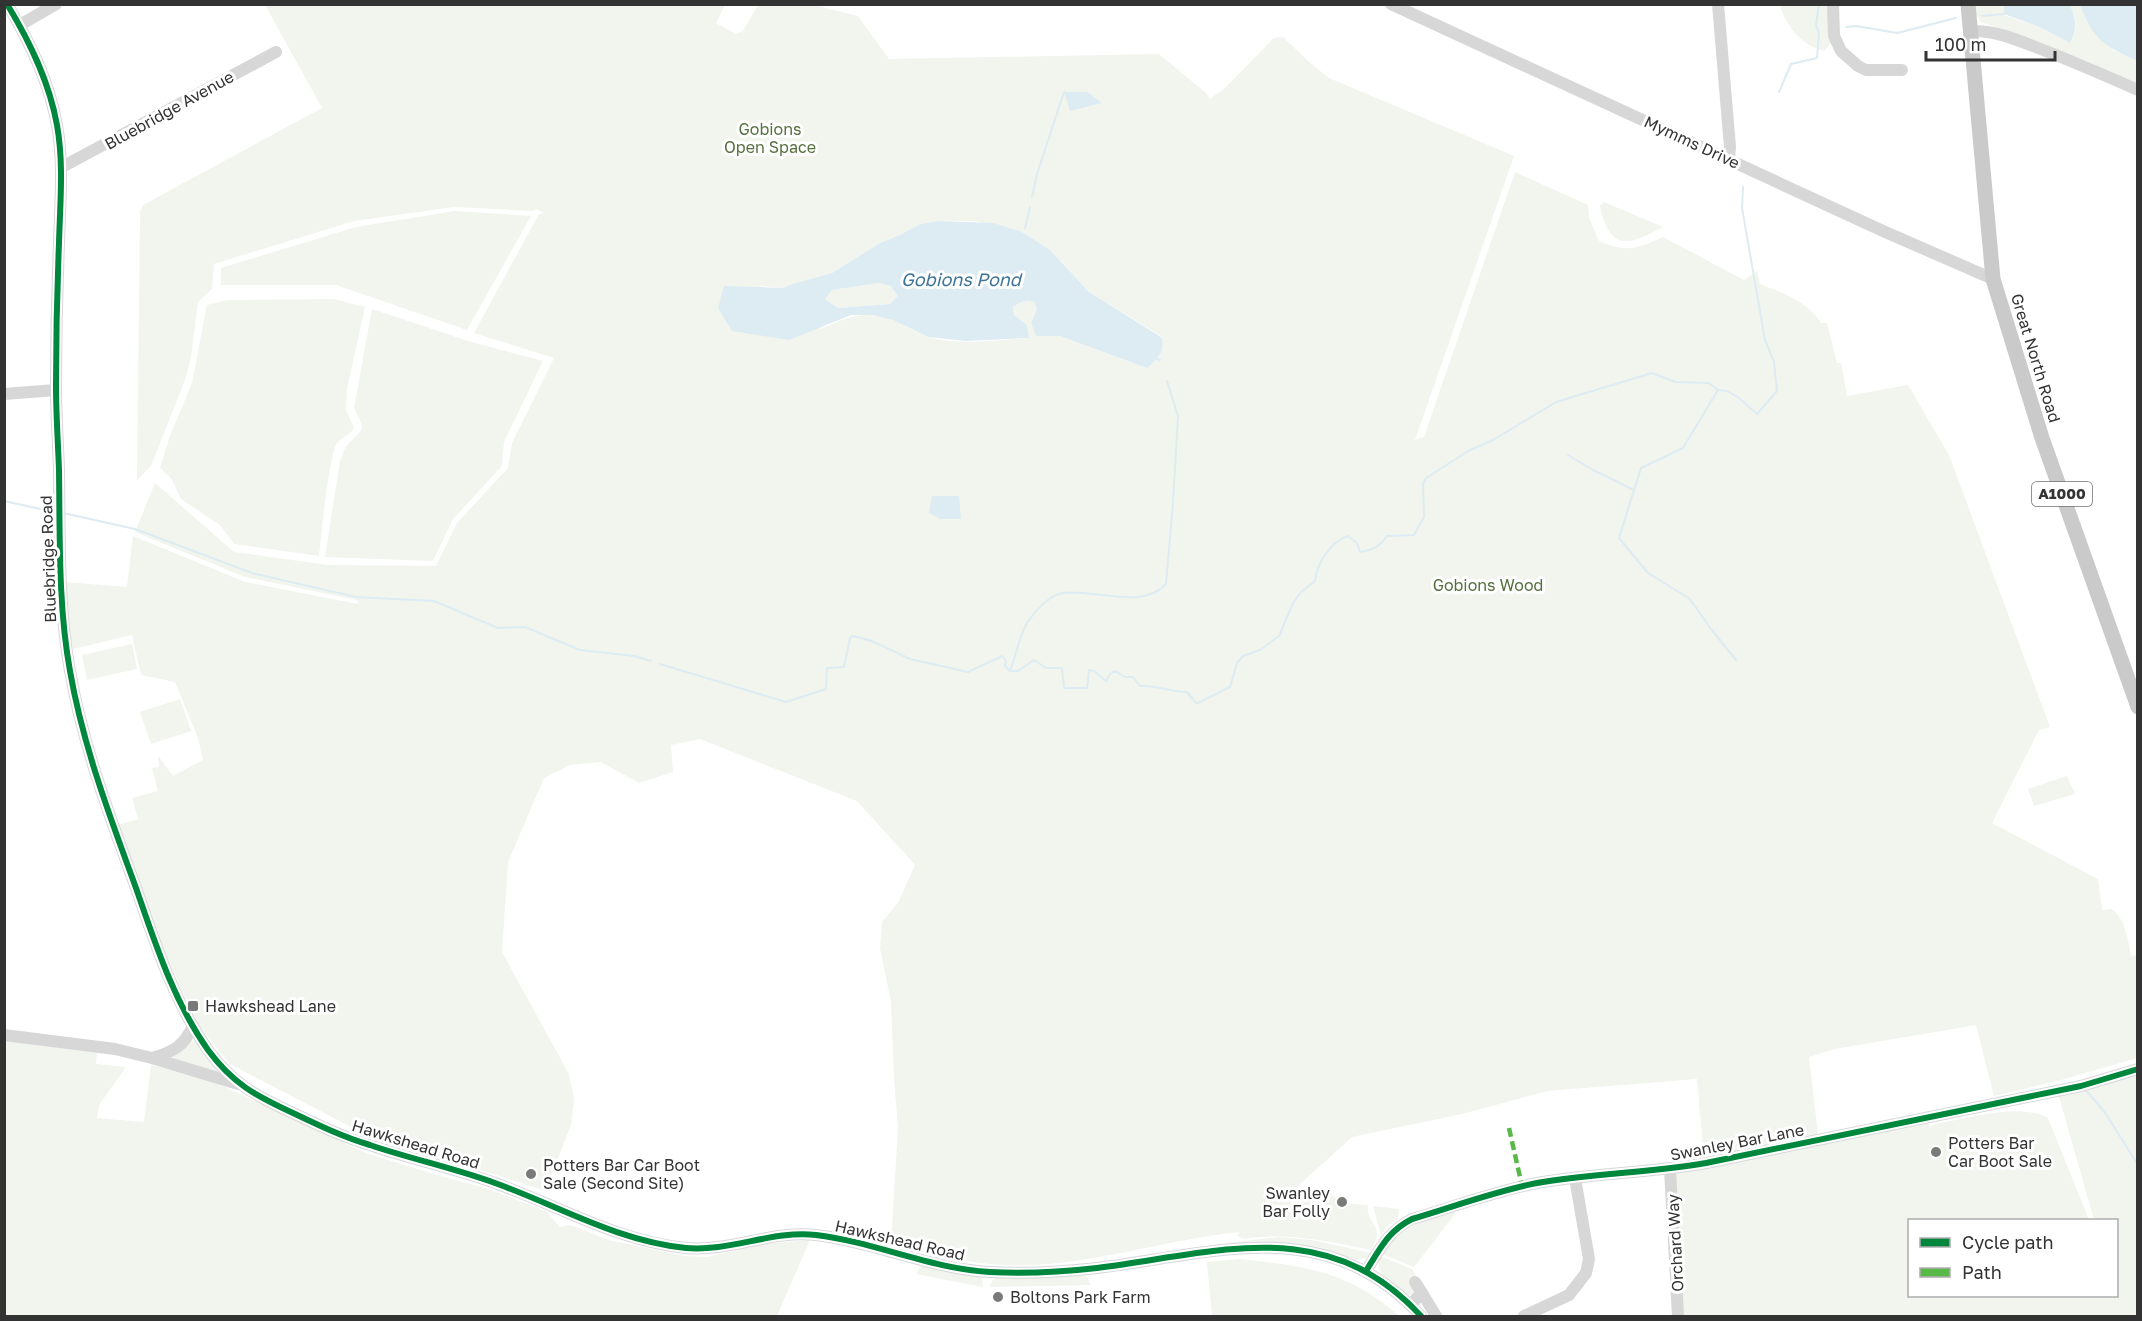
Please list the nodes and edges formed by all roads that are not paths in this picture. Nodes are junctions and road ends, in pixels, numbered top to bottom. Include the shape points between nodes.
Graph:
1 (7, 4) edge
2 (56, 4) edge
3 (1391, 4) edge
4 (1718, 4) edge
5 (1833, 4) edge
6 (1968, 4) edge
7 (20, 25) junction
8 (1970, 31) junction
9 (276, 52) dead end
10 (1902, 70) dead end
11 (2138, 90) edge
12 (1729, 160) junction
13 (62, 167) junction
14 (1993, 279) junction
15 (56, 390) junction
16 (4, 394) edge
17 (2138, 707) edge
18 (193, 1026) junction
19 (4, 1035) edge
20 (152, 1058) junction
21 (2138, 1069) edge
22 (239, 1084) junction
23 (1670, 1169) junction
24 (1575, 1178) junction
25 (1365, 1271) junction
26 (1415, 1282) dead end
27 (1422, 1293) junction
28 (1410, 1305) junction
29 (1544, 1312) edge
30 (1421, 1317) edge
31 (1436, 1317) edge
32 (1524, 1317) edge
33 (1678, 1317) edge

1 - 7 street, Bluebridge Road
2 - 7 street
3 - 12 street, Mymms Drive
4 - 12 street
5 - 10 street via 1834,36 1841,51 1866,70
6 - 8 main road, Great North Road / A1000
7 - 13 street, Bluebridge Road via 47,85 58,127
8 - 11 street via 1985,30 2018,40
8 - 14 main road, Great North Road / A1000
9 - 13 street, Bluebridge Avenue
12 - 14 street, Mymms Drive
13 - 15 street, Bluebridge Road
14 - 17 main road, Great North Road / A1000 via 2042,438
15 - 16 street
15 - 18 street, Bluebridge Road via 64,631 71,676 86,742 140,899
18 - 20 street via 178,1048
18 - 22 street, Bluebridge Road via 208,1051
19 - 20 street via 115,1049
20 - 22 street
21 - 23 street, Swanley Bar Lane via 2081,1086
22 - 25 street, Hawkshead Road via 308,1120 370,1145 486,1180 618,1233 665,1245 700,1248 766,1237 818,1235 964,1269 1032,1273 1264,1247 1323,1254
23 - 24 street, Swanley Bar Lane
23 - 33 street, Orchard Way
24 - 25 street, Swanley Bar Lane via 1522,1186 1412,1219 1386,1239
24 - 29 street via 1589,1266 1574,1291
25 - 28 street, Hawkshead Road
26 - 27 street
27 - 28 street
27 - 31 street
28 - 30 street, Hawkshead Road
29 - 32 street

